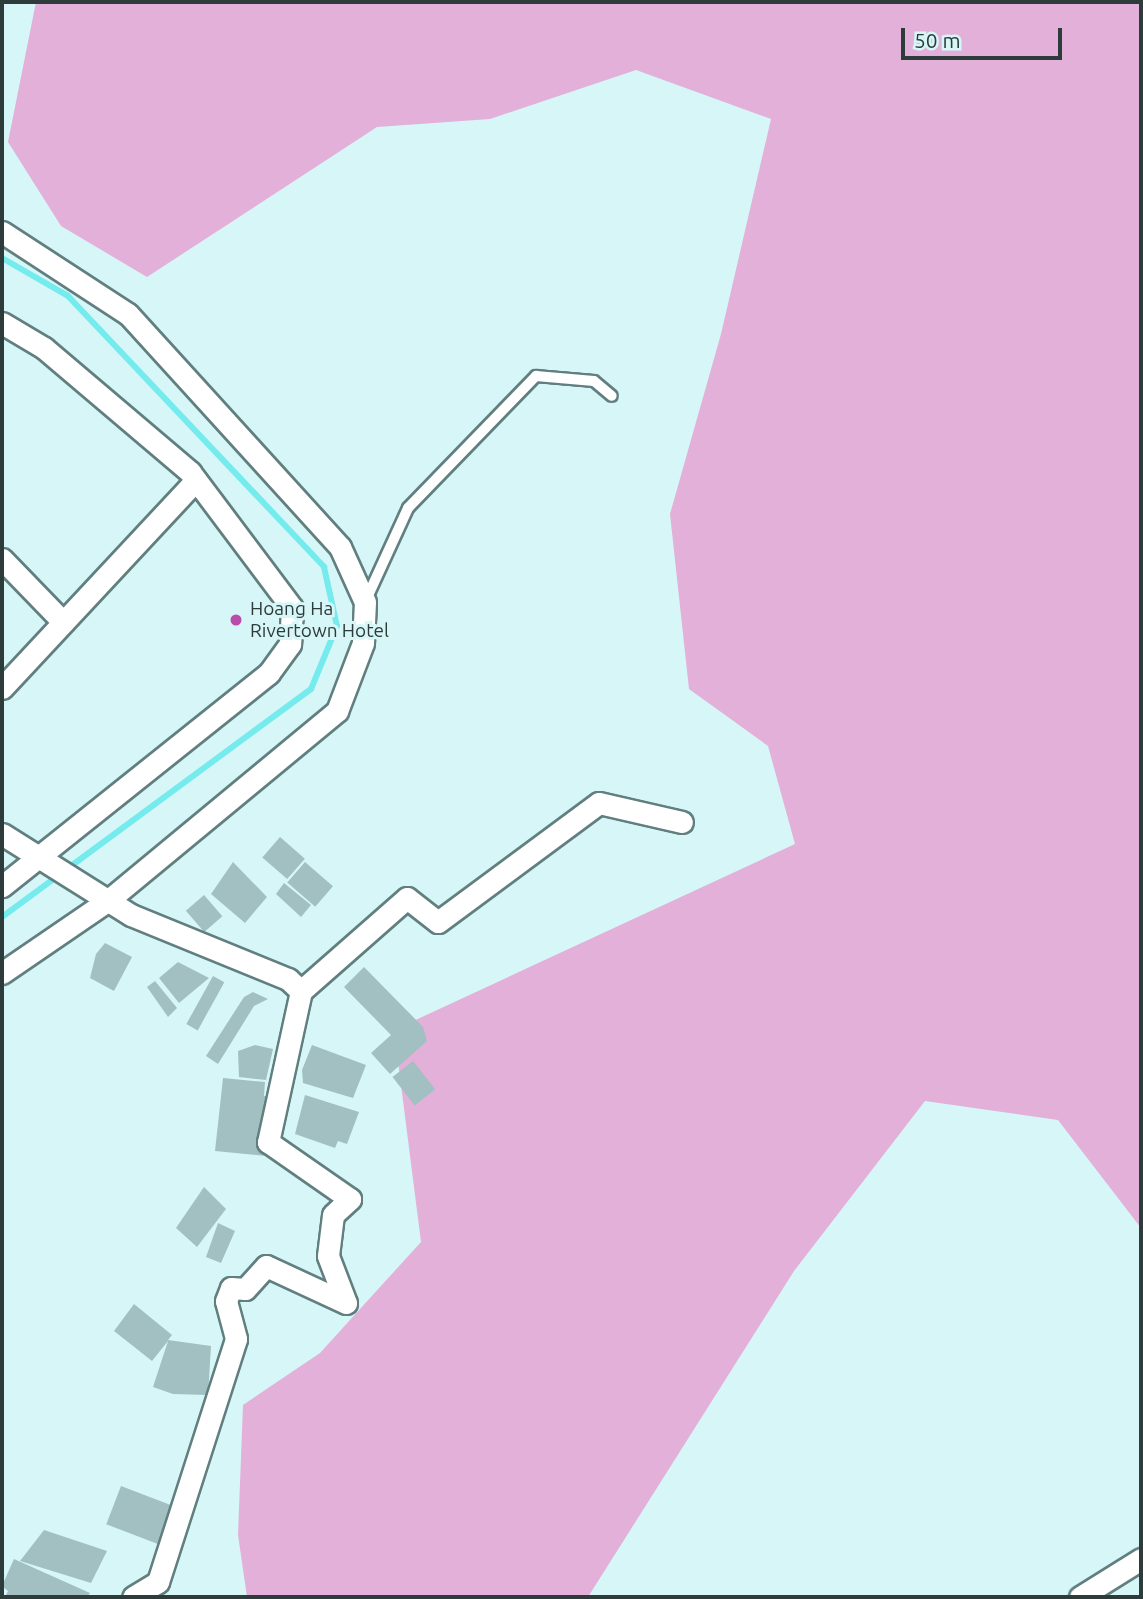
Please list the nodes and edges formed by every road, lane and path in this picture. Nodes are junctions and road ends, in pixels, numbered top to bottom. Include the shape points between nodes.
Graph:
1 (2, 232) edge
2 (2, 323) edge
3 (612, 396) dead end
4 (197, 480) junction
5 (2, 559) edge
6 (365, 603) junction
7 (63, 622) junction
8 (2, 688) edge
9 (682, 822) dead end
10 (2, 834) edge
11 (47, 859) junction
12 (2, 886) edge
13 (103, 895) junction
14 (2, 973) edge
15 (302, 991) junction
16 (1141, 1559) edge
17 (133, 1597) edge
18 (1080, 1597) edge

1 - 6 street via 128,314 340,547
2 - 4 street via 44,348
3 - 6 lane via 594,381 536,376 408,508
4 - 7 street
4 - 11 street via 292,608 290,643 269,673 52,844
5 - 7 street
6 - 13 street via 363,643 337,711
7 - 8 street
9 - 15 street via 599,803 438,922 407,898
10 - 11 street
11 - 12 street
11 - 13 street
13 - 14 street
13 - 15 street via 131,915 288,979
15 - 17 street via 268,1142 350,1199 333,1215 328,1256 346,1303 266,1266 245,1289 231,1288 226,1301 236,1339 232,1352 158,1583
16 - 18 street

